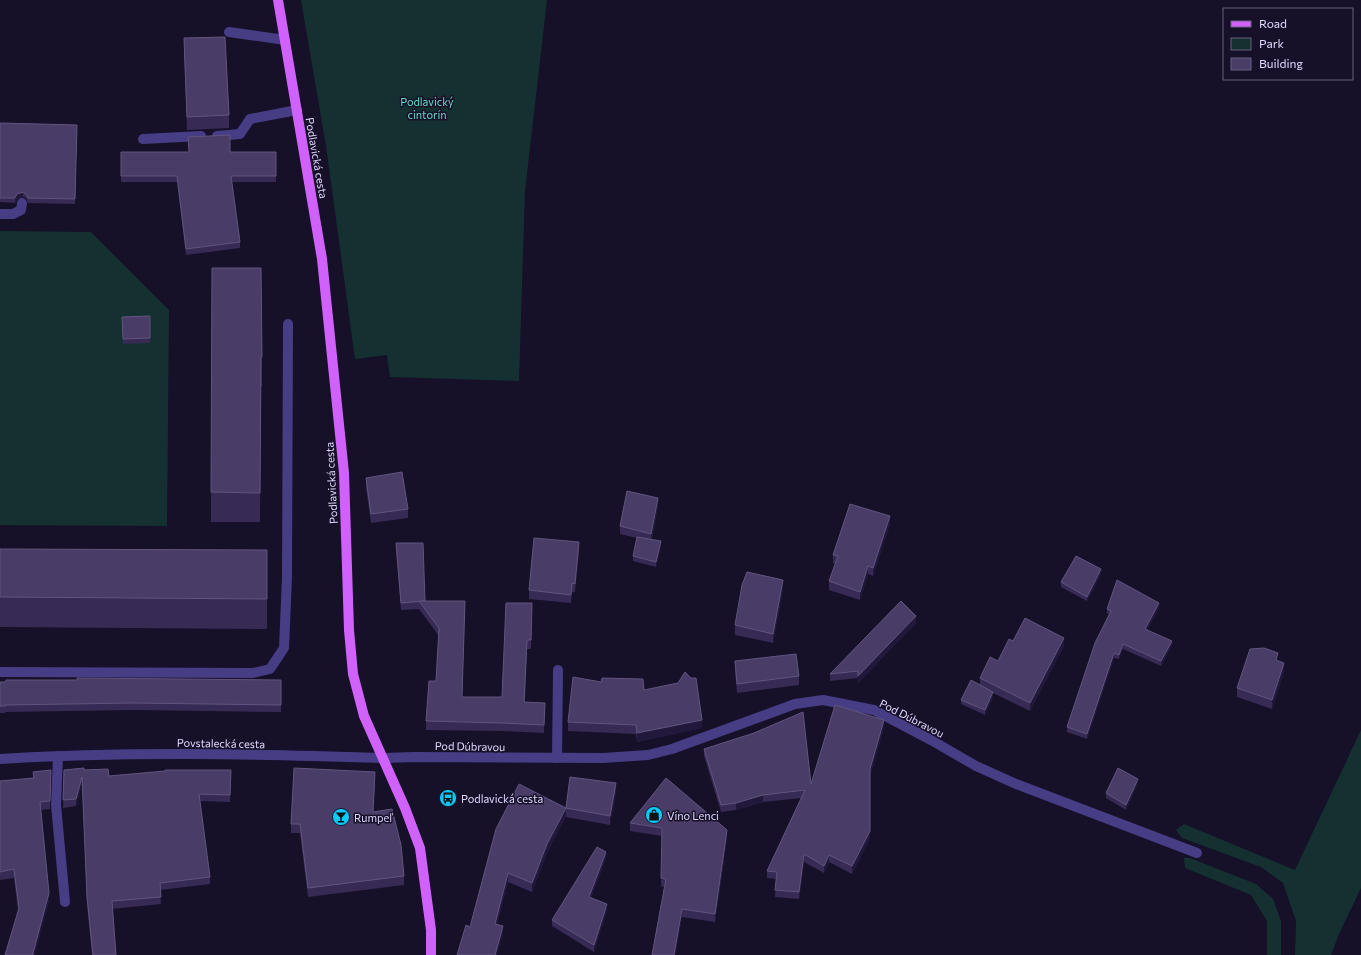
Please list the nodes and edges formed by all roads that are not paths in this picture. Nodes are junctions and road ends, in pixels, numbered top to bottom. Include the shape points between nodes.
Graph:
1 (278, 0) edge
2 (230, 32) dead end
3 (285, 40) junction
4 (297, 110) junction
5 (143, 139) dead end
6 (22, 203) dead end
7 (0, 214) edge
8 (288, 324) dead end
9 (558, 670) dead end
10 (0, 672) edge
11 (58, 756) junction
12 (383, 758) junction
13 (557, 758) junction
14 (0, 759) edge
15 (1197, 854) dead end
16 (65, 902) dead end
17 (431, 955) edge

1 - 3 main road, Podlavická cesta
2 - 3 street
3 - 4 main road, Podlavická cesta
4 - 5 street via 250,119 240,134
4 - 12 main road, Podlavická cesta via 320,248 344,474 349,630 353,674 364,716
6 - 7 street via 21,210 13,214
8 - 10 street via 287,577 284,648 270,668 253,673
9 - 13 street
11 - 12 street, Povstalecká cesta via 136,754
11 - 14 street, Povstalecká cesta
11 - 16 street via 56,805
12 - 13 street, Pod Dúbravou
12 - 17 main road, Podlavická cesta via 420,848 431,930
13 - 15 street, Pod Dúbravou via 648,755 672,749 795,704 823,700 874,710 976,766 1016,784

